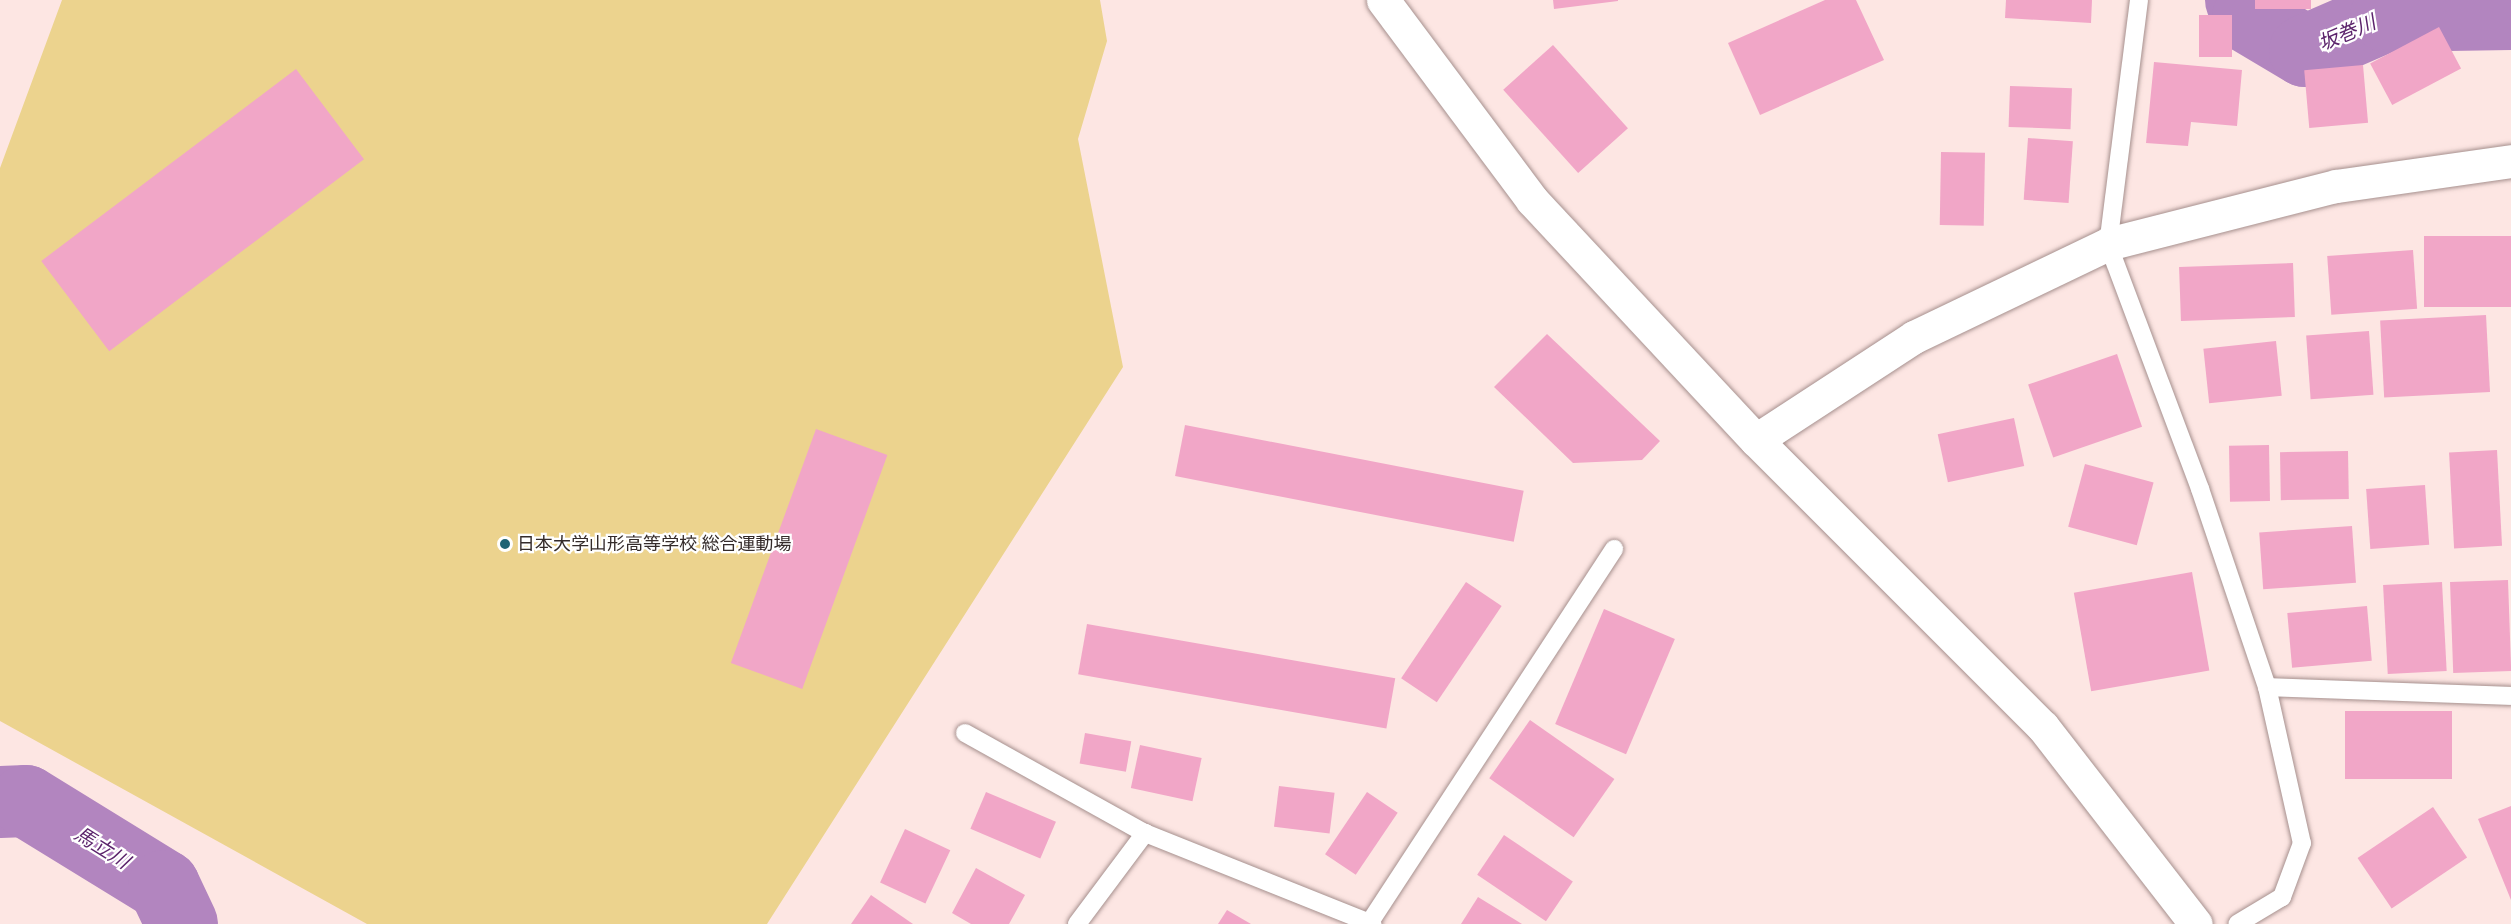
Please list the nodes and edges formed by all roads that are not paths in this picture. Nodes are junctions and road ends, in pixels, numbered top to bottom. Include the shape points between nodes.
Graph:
1 (1383, 0) edge
2 (2139, 0) edge
3 (2511, 161) edge
4 (2108, 244) junction
5 (1756, 440) junction
6 (1614, 549) dead end
7 (2267, 687) junction
8 (2511, 696) edge
9 (965, 733) dead end
10 (1145, 832) junction
11 (1372, 923) edge
12 (1077, 924) edge
13 (2196, 924) edge
14 (2238, 924) edge

1 - 5 street via 1532,200
2 - 4 lane
3 - 4 street via 2336,186
4 - 5 street via 1914,337
4 - 7 lane via 2200,489
5 - 13 street via 2043,727
6 - 11 lane
7 - 8 lane
7 - 14 lane via 2302,843 2282,897
9 - 10 lane
10 - 11 lane
10 - 12 lane

